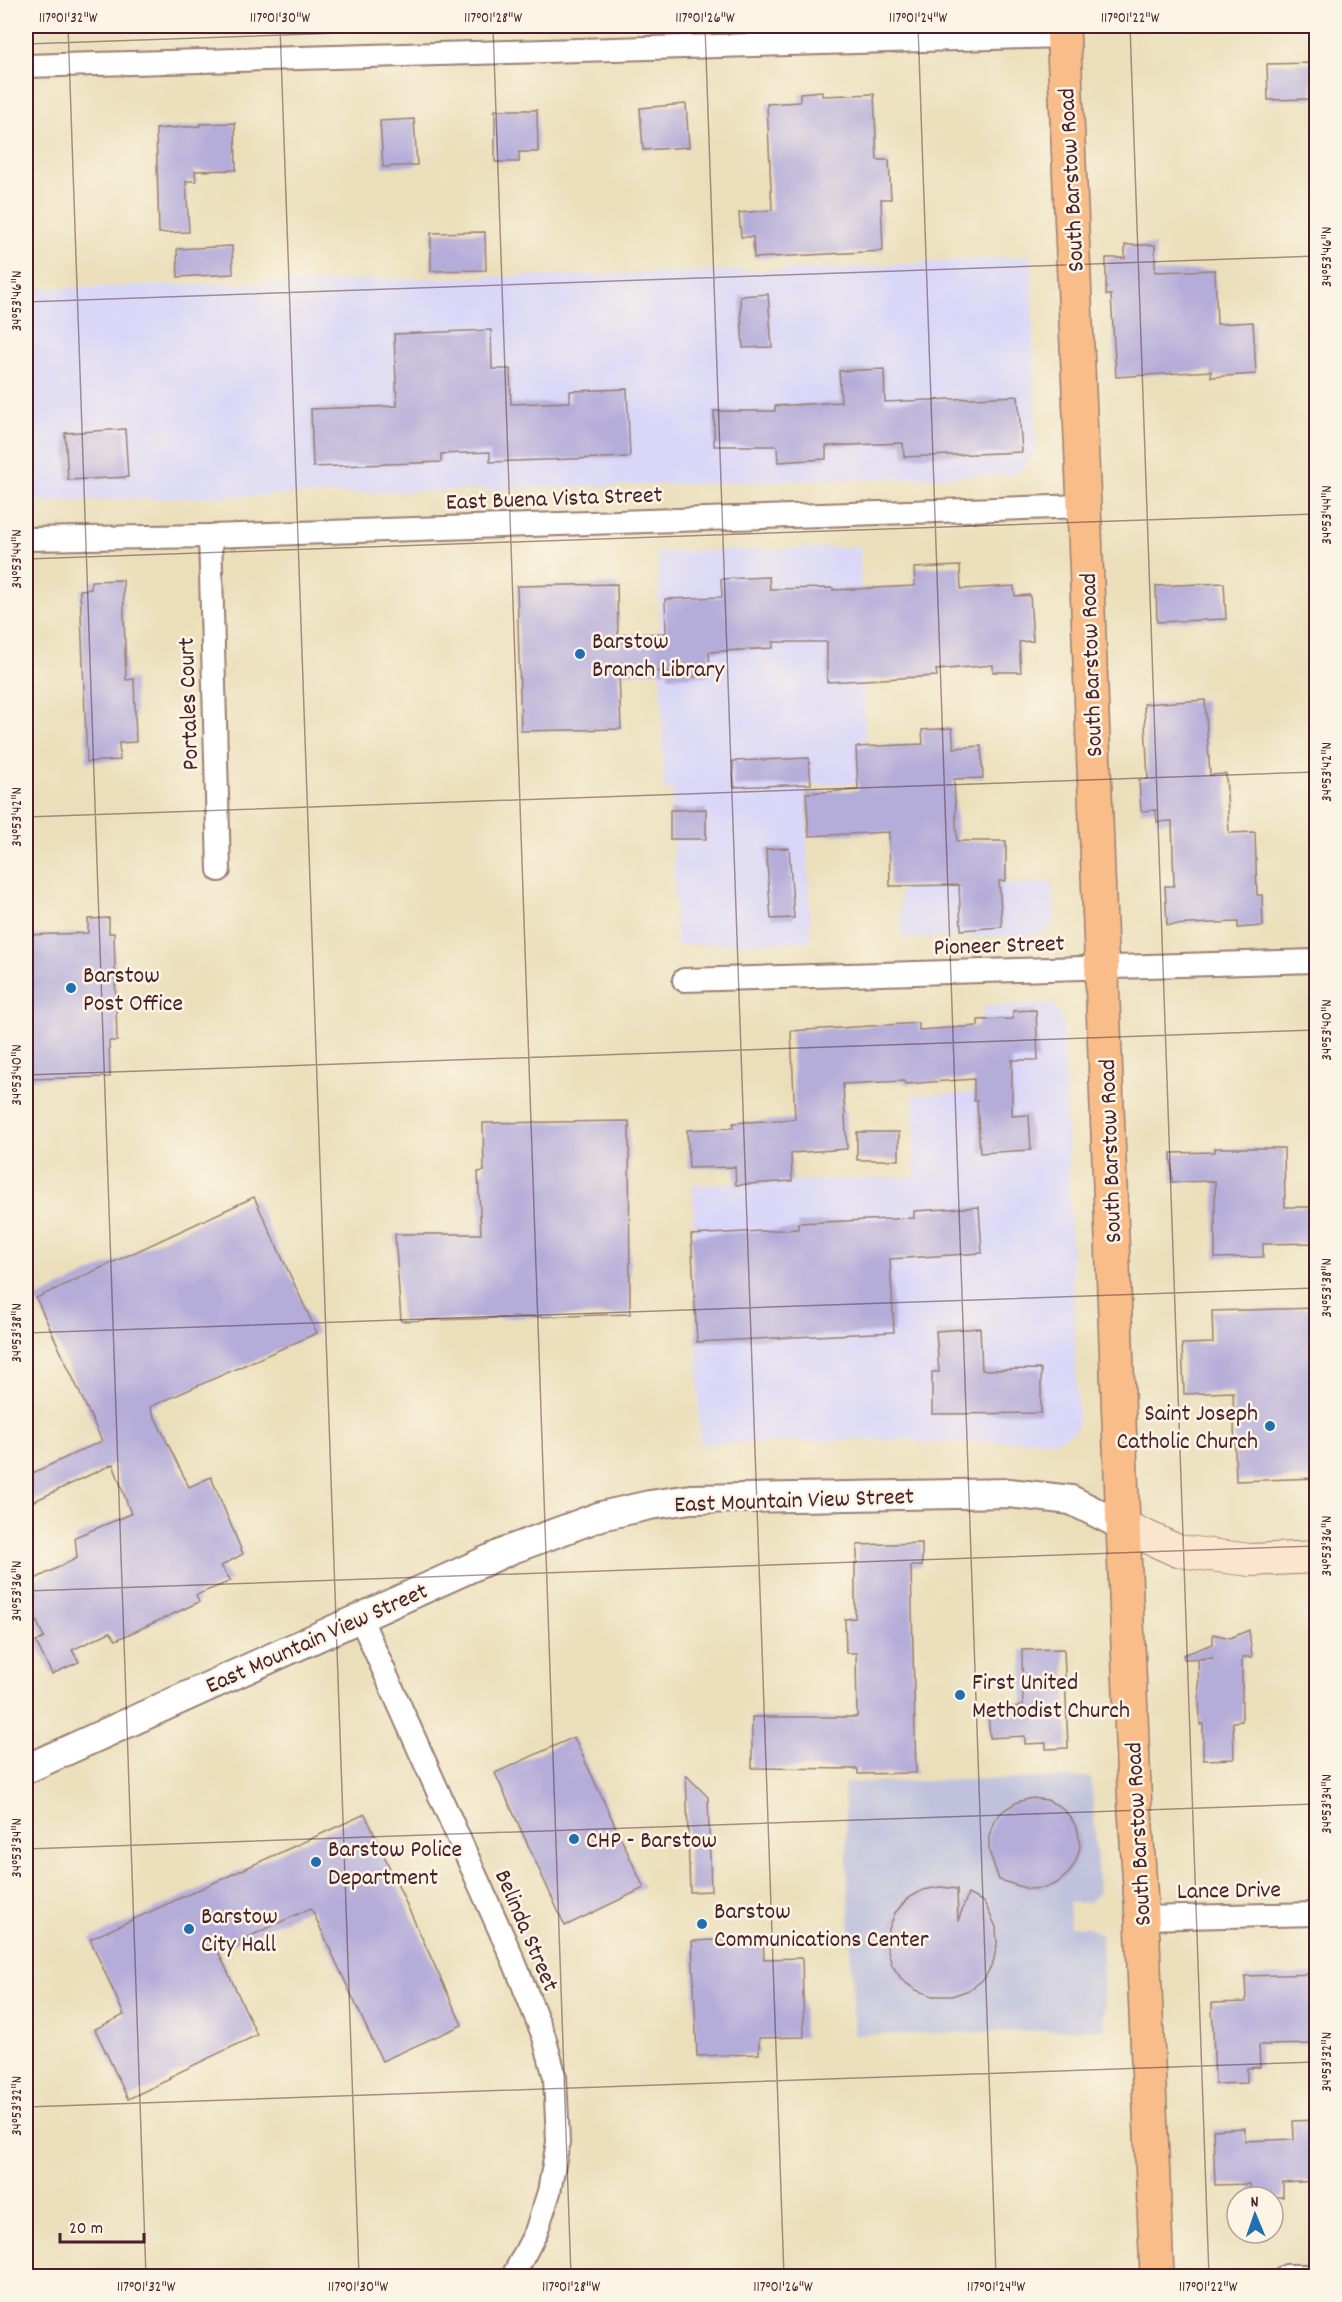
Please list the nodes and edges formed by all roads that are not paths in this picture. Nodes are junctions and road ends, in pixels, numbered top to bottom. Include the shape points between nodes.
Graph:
1 (1063, 31) edge
2 (26, 66) edge
3 (1084, 506) junction
4 (210, 536) junction
5 (26, 539) edge
6 (219, 870) dead end
7 (1317, 961) edge
8 (1102, 968) junction
9 (684, 980) dead end
10 (1123, 1526) junction
11 (1317, 1557) edge
12 (360, 1617) junction
13 (26, 1769) edge
14 (1317, 1914) edge
15 (1142, 1918) junction
16 (1317, 2276) edge
17 (513, 2277) edge
18 (1157, 2277) edge
19 (1287, 2277) edge

1 - 2 street
1 - 3 main road, South Barstow Road
3 - 4 street, East Buena Vista Street
3 - 8 main road, South Barstow Road
4 - 5 street, East Buena Vista Street
4 - 6 street, Portales Court
7 - 8 street, Pioneer Street
8 - 9 street, Pioneer Street
8 - 10 main road, South Barstow Road
10 - 11 main road, East Mountain View Street via 1178,1551 1250,1560
10 - 12 street, East Mountain View Street via 1071,1500 1009,1493 691,1499 601,1516 512,1549
10 - 15 main road, South Barstow Road
12 - 13 street, East Mountain View Street
12 - 17 street, Belinda Street via 515,1964 555,2077 558,2142 549,2192 536,2232
14 - 15 street, Lance Drive
15 - 18 main road, South Barstow Road
16 - 19 street

